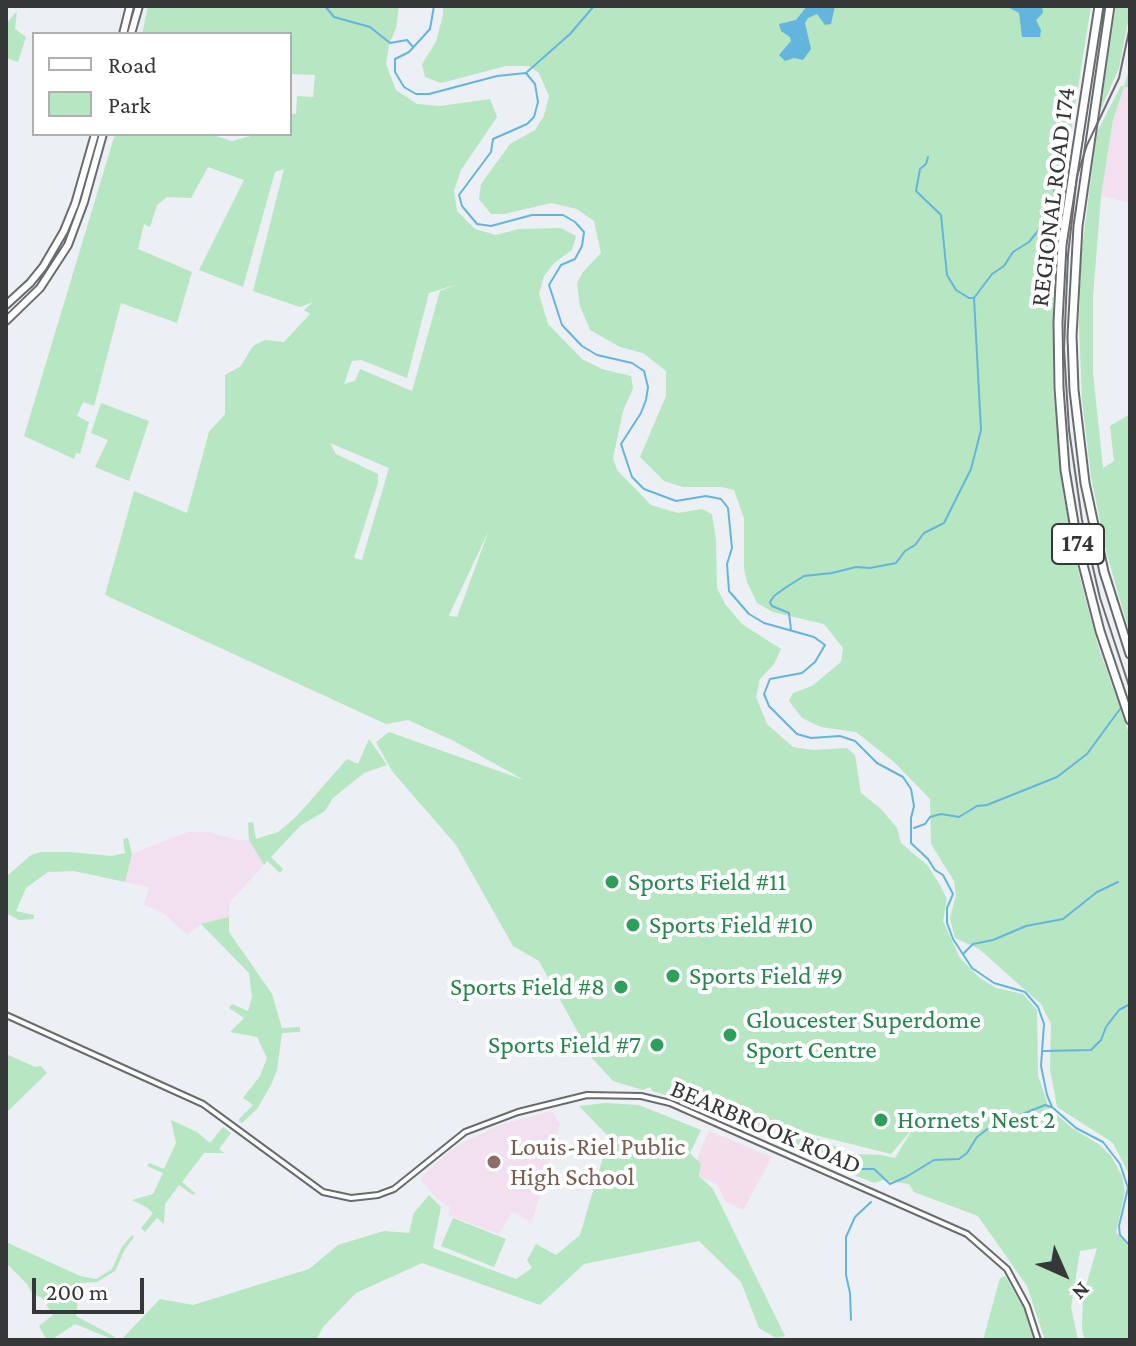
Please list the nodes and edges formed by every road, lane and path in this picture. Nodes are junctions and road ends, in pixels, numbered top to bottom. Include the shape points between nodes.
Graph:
1 (130, 6) edge
2 (139, 6) edge
3 (1099, 6) edge
4 (1110, 6) edge
5 (124, 32) edge
6 (132, 32) edge
7 (94, 136) edge
8 (102, 136) edge
9 (80, 187) junction
10 (88, 189) junction
11 (6, 305) edge
12 (6, 321) edge
13 (1130, 654) edge
14 (1130, 720) edge
15 (6, 1015) edge
16 (1038, 1340) edge

1 - 5 main road
2 - 6 main road
3 - 14 highway, REGIONAL ROAD 174 / 174 via 1062,245 1059,388 1077,541
4 - 13 highway, REGIONAL ROAD 174 / 174 via 1078,226 1072,336 1085,483 1104,572
7 - 9 main road
8 - 10 main road
9 - 10 main road
9 - 11 main road via 54,249
10 - 12 main road via 58,265
15 - 16 street, BEARBROOK ROAD via 203,1104 312,1185 351,1198 394,1189 465,1132 518,1112 587,1095 641,1096 670,1103 967,1234 1012,1276

